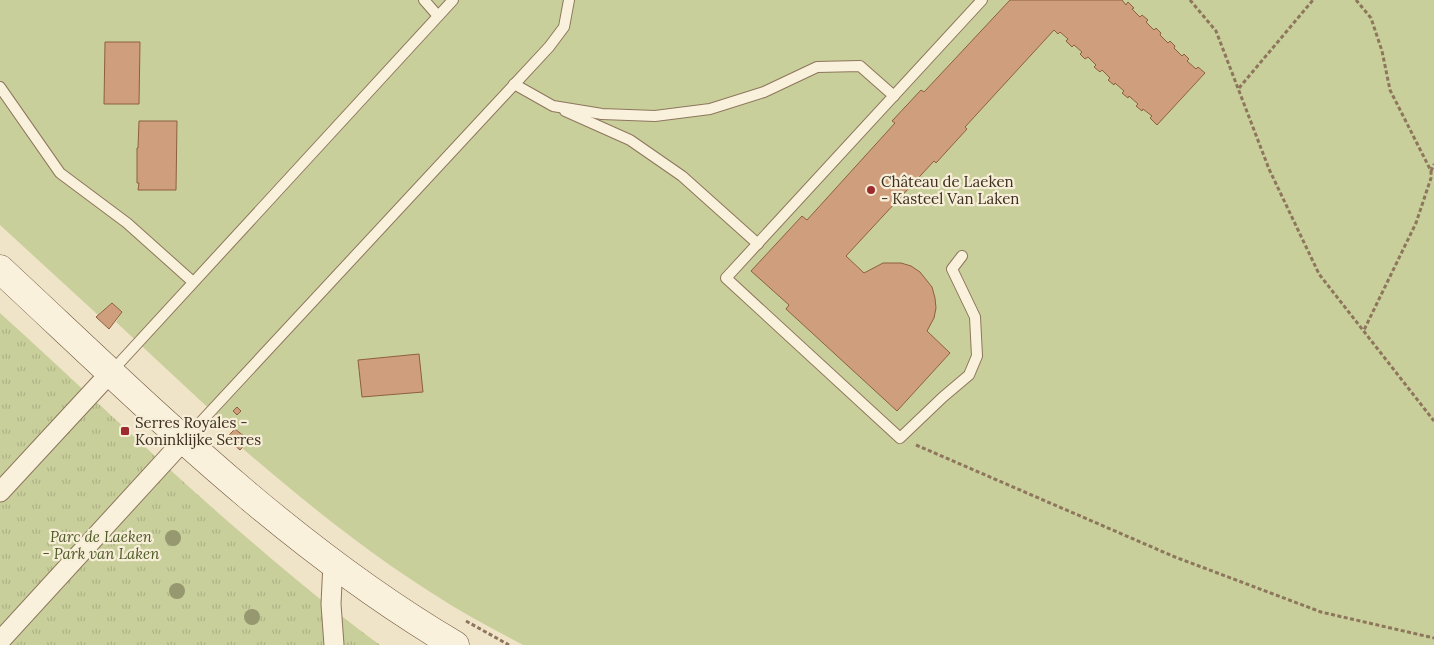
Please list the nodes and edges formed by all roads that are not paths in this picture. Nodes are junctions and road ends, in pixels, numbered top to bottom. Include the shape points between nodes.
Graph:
1 (424, 0) edge
2 (453, 0) edge
3 (569, 0) edge
4 (982, 0) edge
5 (438, 16) junction
6 (514, 84) junction
7 (0, 87) edge
8 (894, 96) junction
9 (553, 106) junction
10 (758, 244) junction
11 (962, 256) dead end
12 (0, 269) edge
13 (193, 282) junction
14 (110, 372) junction
15 (184, 440) junction
16 (0, 492) edge
17 (333, 563) junction
18 (0, 641) edge
19 (334, 645) edge
20 (455, 645) edge

1 - 5 lane
2 - 5 lane
3 - 6 lane via 564,26
4 - 8 lane
5 - 13 lane
6 - 9 lane
6 - 15 lane
7 - 13 lane via 60,173 127,224
8 - 9 lane via 860,66 817,66 764,92 710,109 655,116 602,114
8 - 10 lane
9 - 10 lane via 630,140 682,176
10 - 11 lane via 726,278 900,438 969,375 977,356 975,317 952,268
12 - 14 main road
13 - 14 lane
14 - 15 main road
14 - 16 street
15 - 17 main road
15 - 18 street
17 - 19 street
17 - 20 main road

